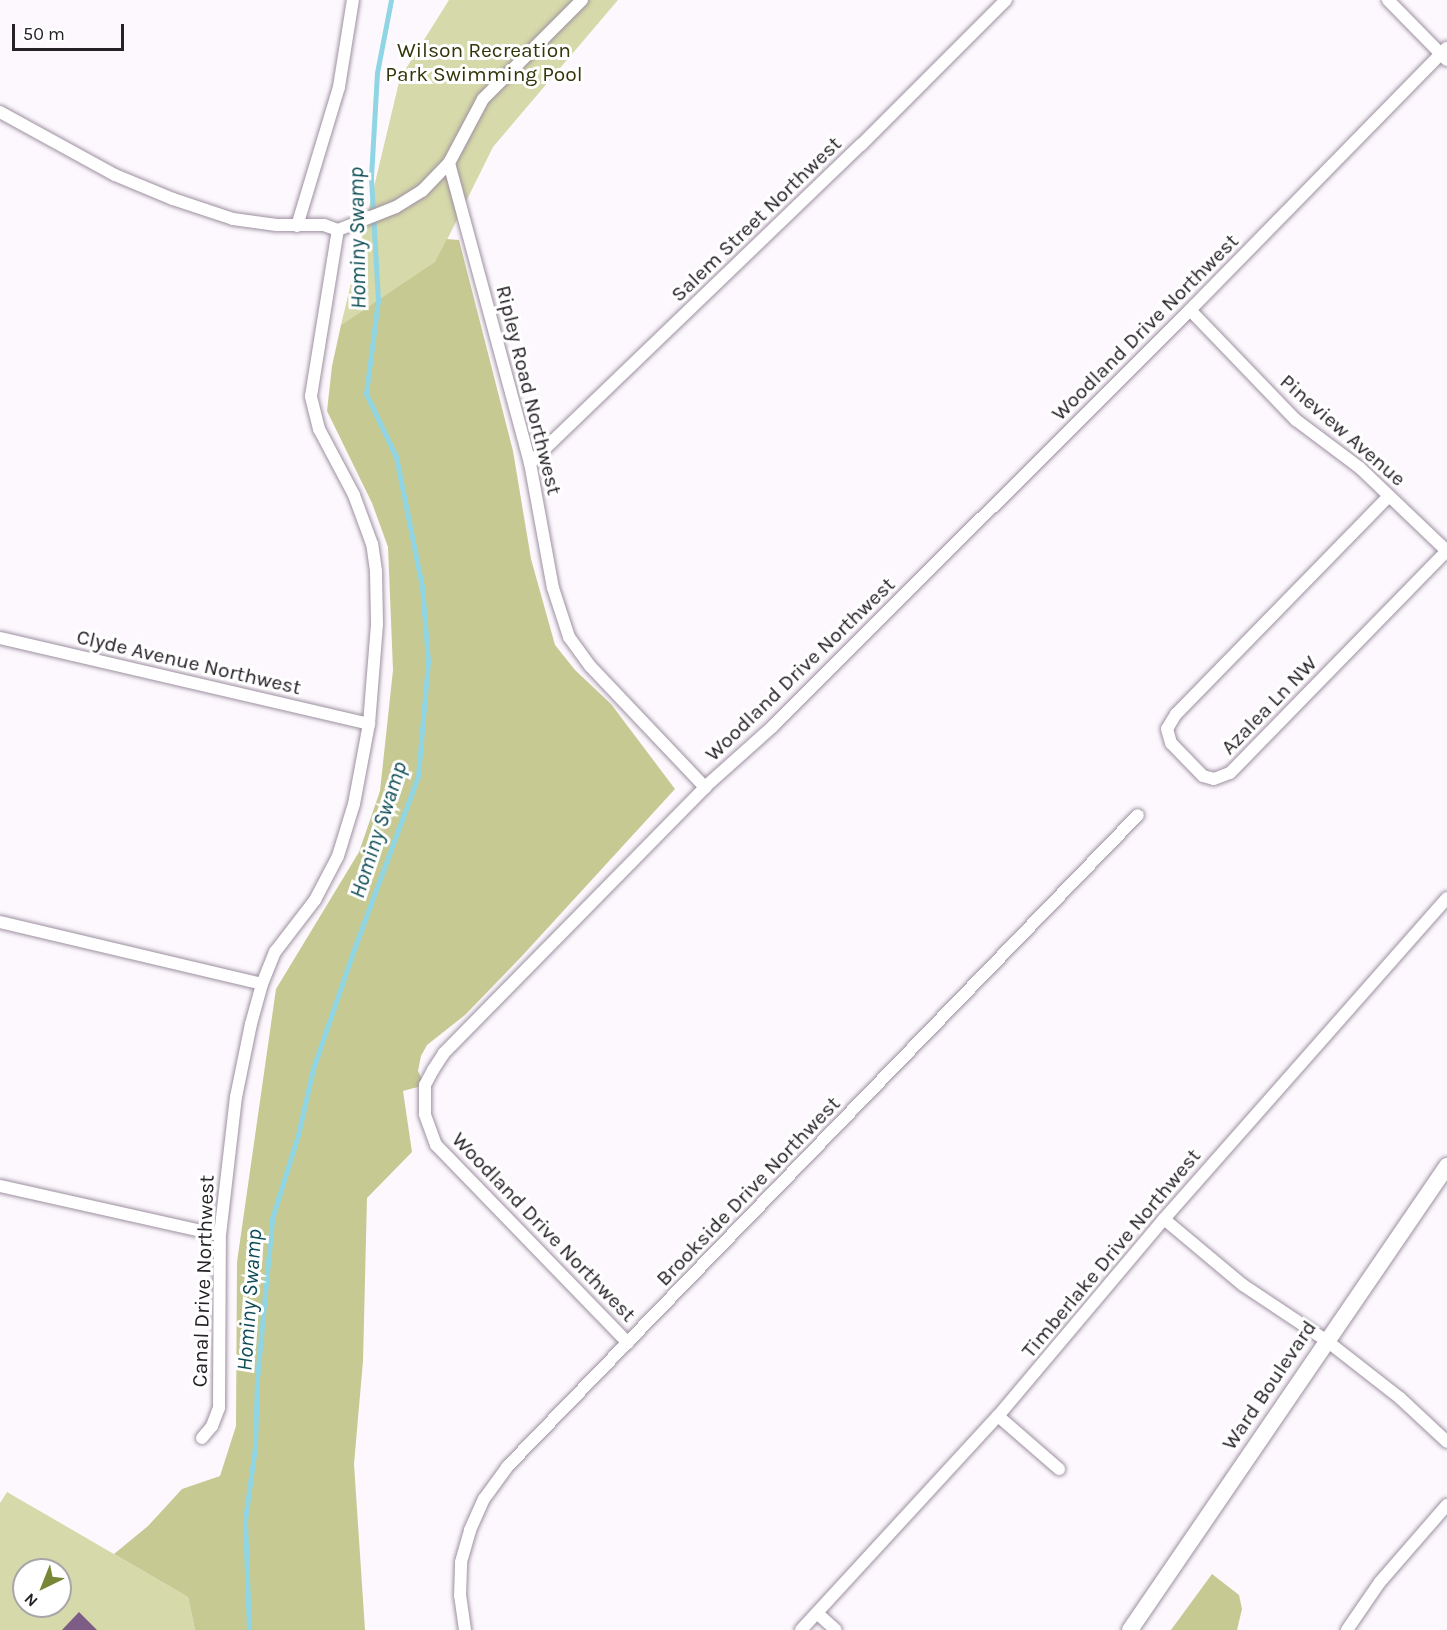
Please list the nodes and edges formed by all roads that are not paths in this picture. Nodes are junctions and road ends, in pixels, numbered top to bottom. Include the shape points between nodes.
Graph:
1 (353, 0) edge
2 (582, 0) edge
3 (1006, 0) edge
4 (1388, 0) edge
5 (1445, 54) edge
6 (0, 112) edge
7 (449, 163) junction
8 (297, 226) junction
9 (338, 230) junction
10 (1190, 310) junction
11 (530, 463) junction
12 (1389, 496) junction
13 (1447, 551) edge
14 (0, 638) edge
15 (369, 724) junction
16 (705, 787) junction
17 (1138, 815) dead end
18 (1447, 898) edge
19 (0, 922) edge
20 (262, 984) junction
21 (1447, 1166) edge
22 (0, 1186) edge
23 (1164, 1219) junction
24 (220, 1235) junction
25 (1327, 1341) junction
26 (628, 1343) junction
27 (998, 1416) junction
28 (202, 1438) dead end
29 (1447, 1442) edge
30 (1059, 1469) dead end
31 (1447, 1504) edge
32 (817, 1613) junction
33 (465, 1630) edge
34 (801, 1630) edge
35 (836, 1630) edge
36 (1130, 1630) edge
37 (1347, 1630) edge

1 - 8 street via 339,87
2 - 7 street via 483,99
3 - 11 street, Salem Street Northwest via 853,154
4 - 5 street
5 - 10 street, Woodland Drive Northwest
6 - 8 street via 115,175 173,200 233,219
7 - 9 street via 422,191 384,212
7 - 11 street, Ripley Road Northwest
8 - 9 street via 324,225
9 - 15 street, Canal Drive Northwest via 311,396 319,429 354,495 372,544 377,624
10 - 12 street, Pineview Avenue via 1296,420 1360,468
10 - 16 street, Woodland Drive Northwest via 772,727
11 - 16 street, Ripley Road Northwest via 553,588 569,637 591,668
12 - 13 street, Pineview Avenue
12 - 13 street, Azalea Ln NW via 1176,714 1167,729 1171,743 1203,776 1214,778 1230,773
14 - 15 street, Clyde Avenue Northwest
15 - 20 street, Canal Drive Northwest via 354,804 338,856 315,900 275,952
16 - 26 street, Woodland Drive Northwest via 444,1053 425,1085 428,1127 441,1151
17 - 26 street, Brookside Drive Northwest
18 - 23 street, Timberlake Drive Northwest
19 - 20 street
20 - 24 street, Canal Drive Northwest via 236,1097
21 - 25 main road, Ward Boulevard
22 - 24 street
23 - 25 street via 1243,1285
23 - 27 street, Timberlake Drive Northwest
24 - 28 street, Canal Drive Northwest via 219,1408
25 - 29 street via 1401,1398
25 - 36 main road, Ward Boulevard
26 - 33 street, Brookside Drive Northwest via 507,1467 484,1499 461,1562
27 - 30 street
27 - 32 street, Timberlake Drive Northwest
31 - 37 street via 1380,1582
32 - 34 street, Timberlake Drive Northwest
32 - 35 street

